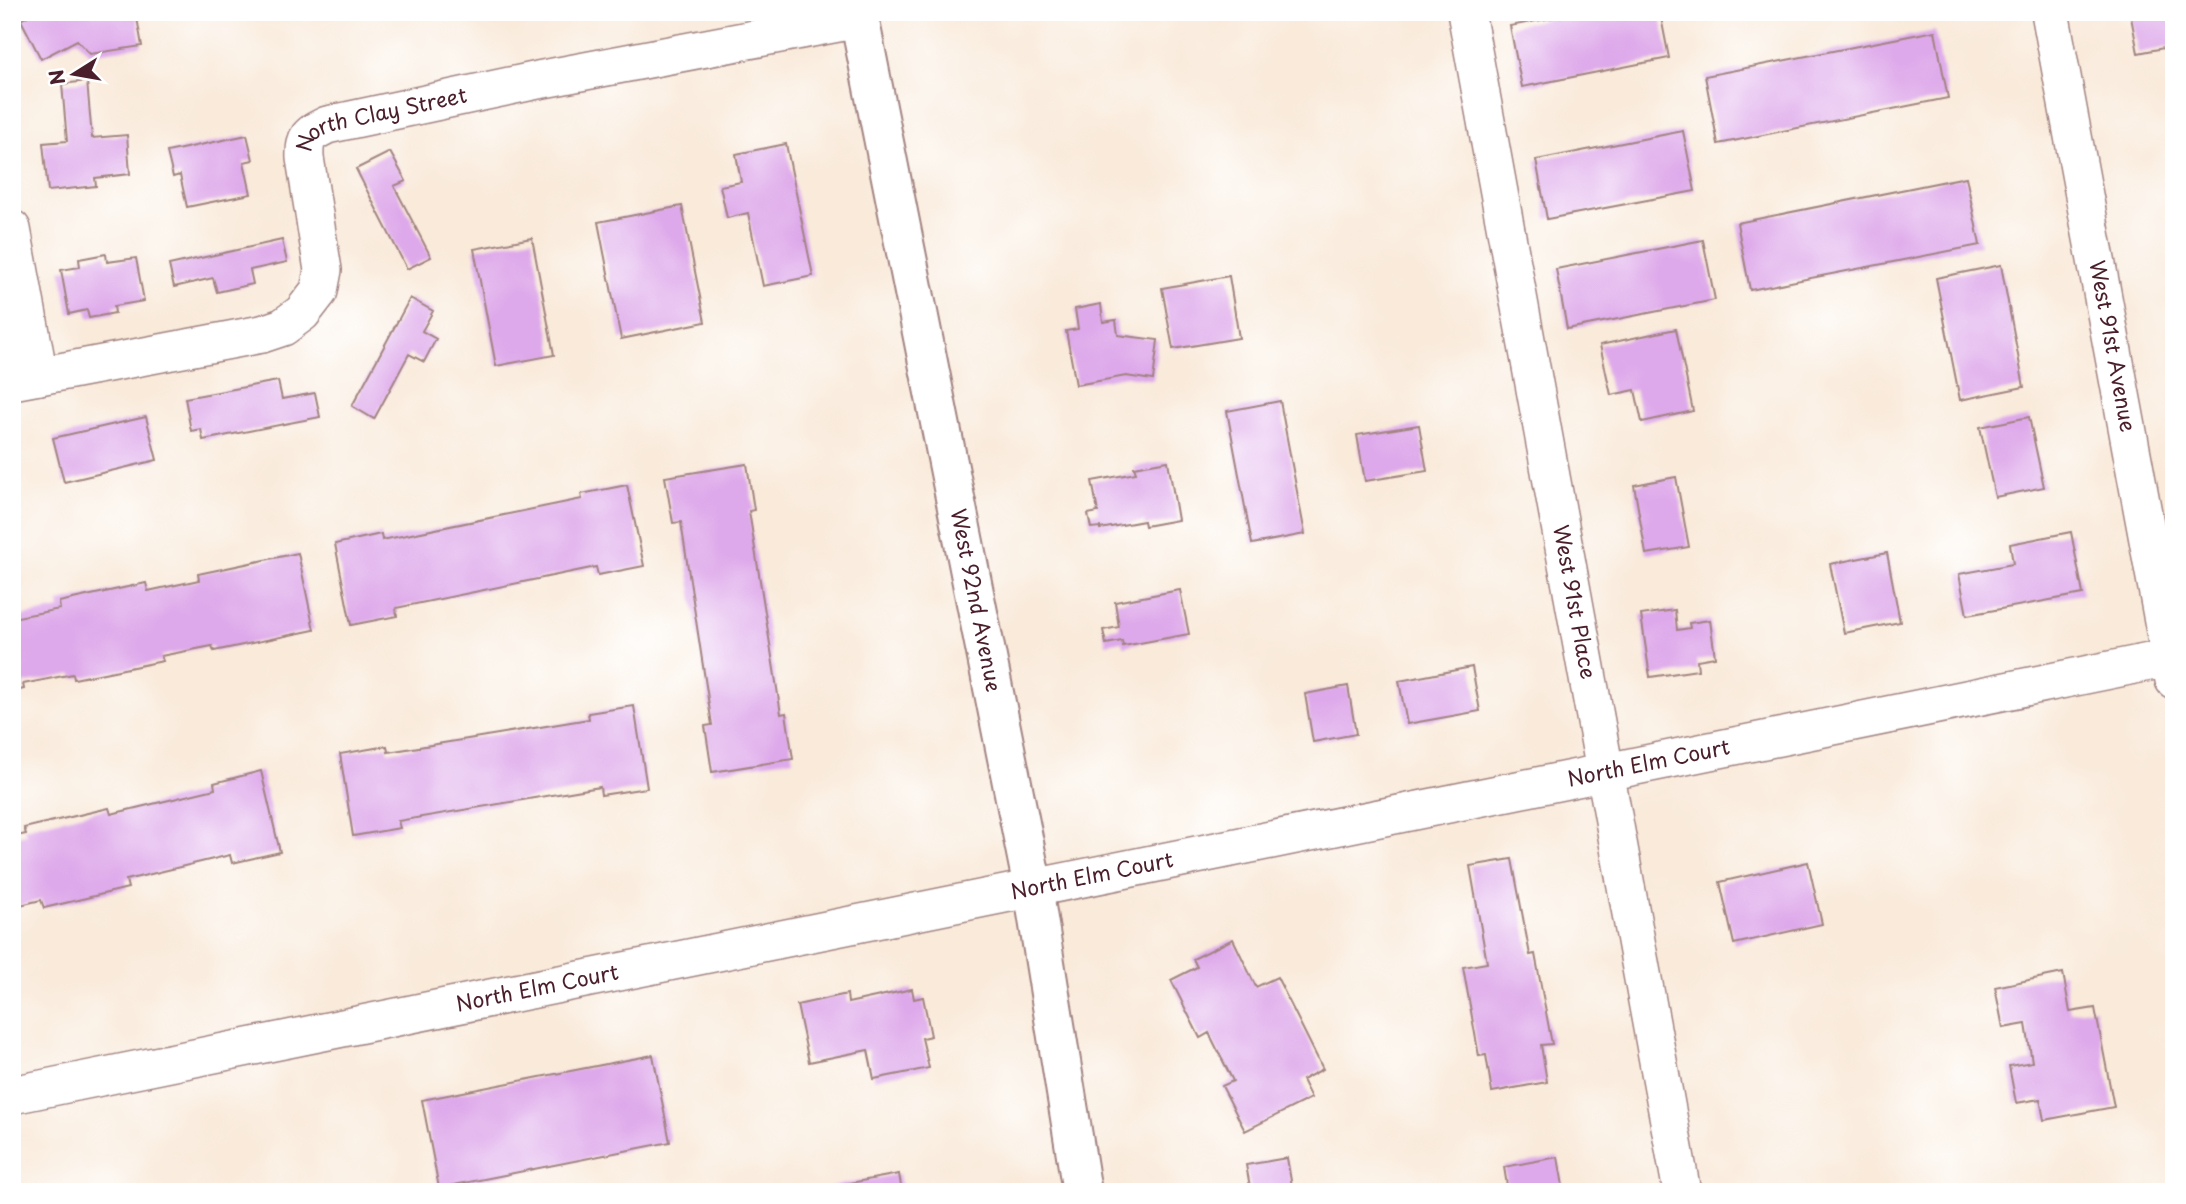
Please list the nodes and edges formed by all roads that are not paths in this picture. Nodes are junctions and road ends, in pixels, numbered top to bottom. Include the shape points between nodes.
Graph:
1 (1466, 12) edge
2 (2050, 12) edge
3 (859, 15) edge
4 (12, 229) edge
5 (25, 378) edge
6 (2172, 665) edge
7 (1605, 773) junction
8 (1033, 888) junction
9 (12, 1095) edge
10 (1082, 1192) edge
11 (1682, 1192) edge

1 - 7 street, West 91st Place
2 - 6 street, West 91st Avenue
3 - 5 street, North Clay Street via 327,125 304,144 323,270 319,291 302,313 283,327 262,334
3 - 8 main road, West 92nd Avenue
4 - 5 street, North Clay Street
6 - 7 street, North Elm Court
7 - 8 street, North Elm Court
7 - 11 street, West 91st Place
8 - 9 street, North Elm Court
8 - 10 main road, West 92nd Avenue

